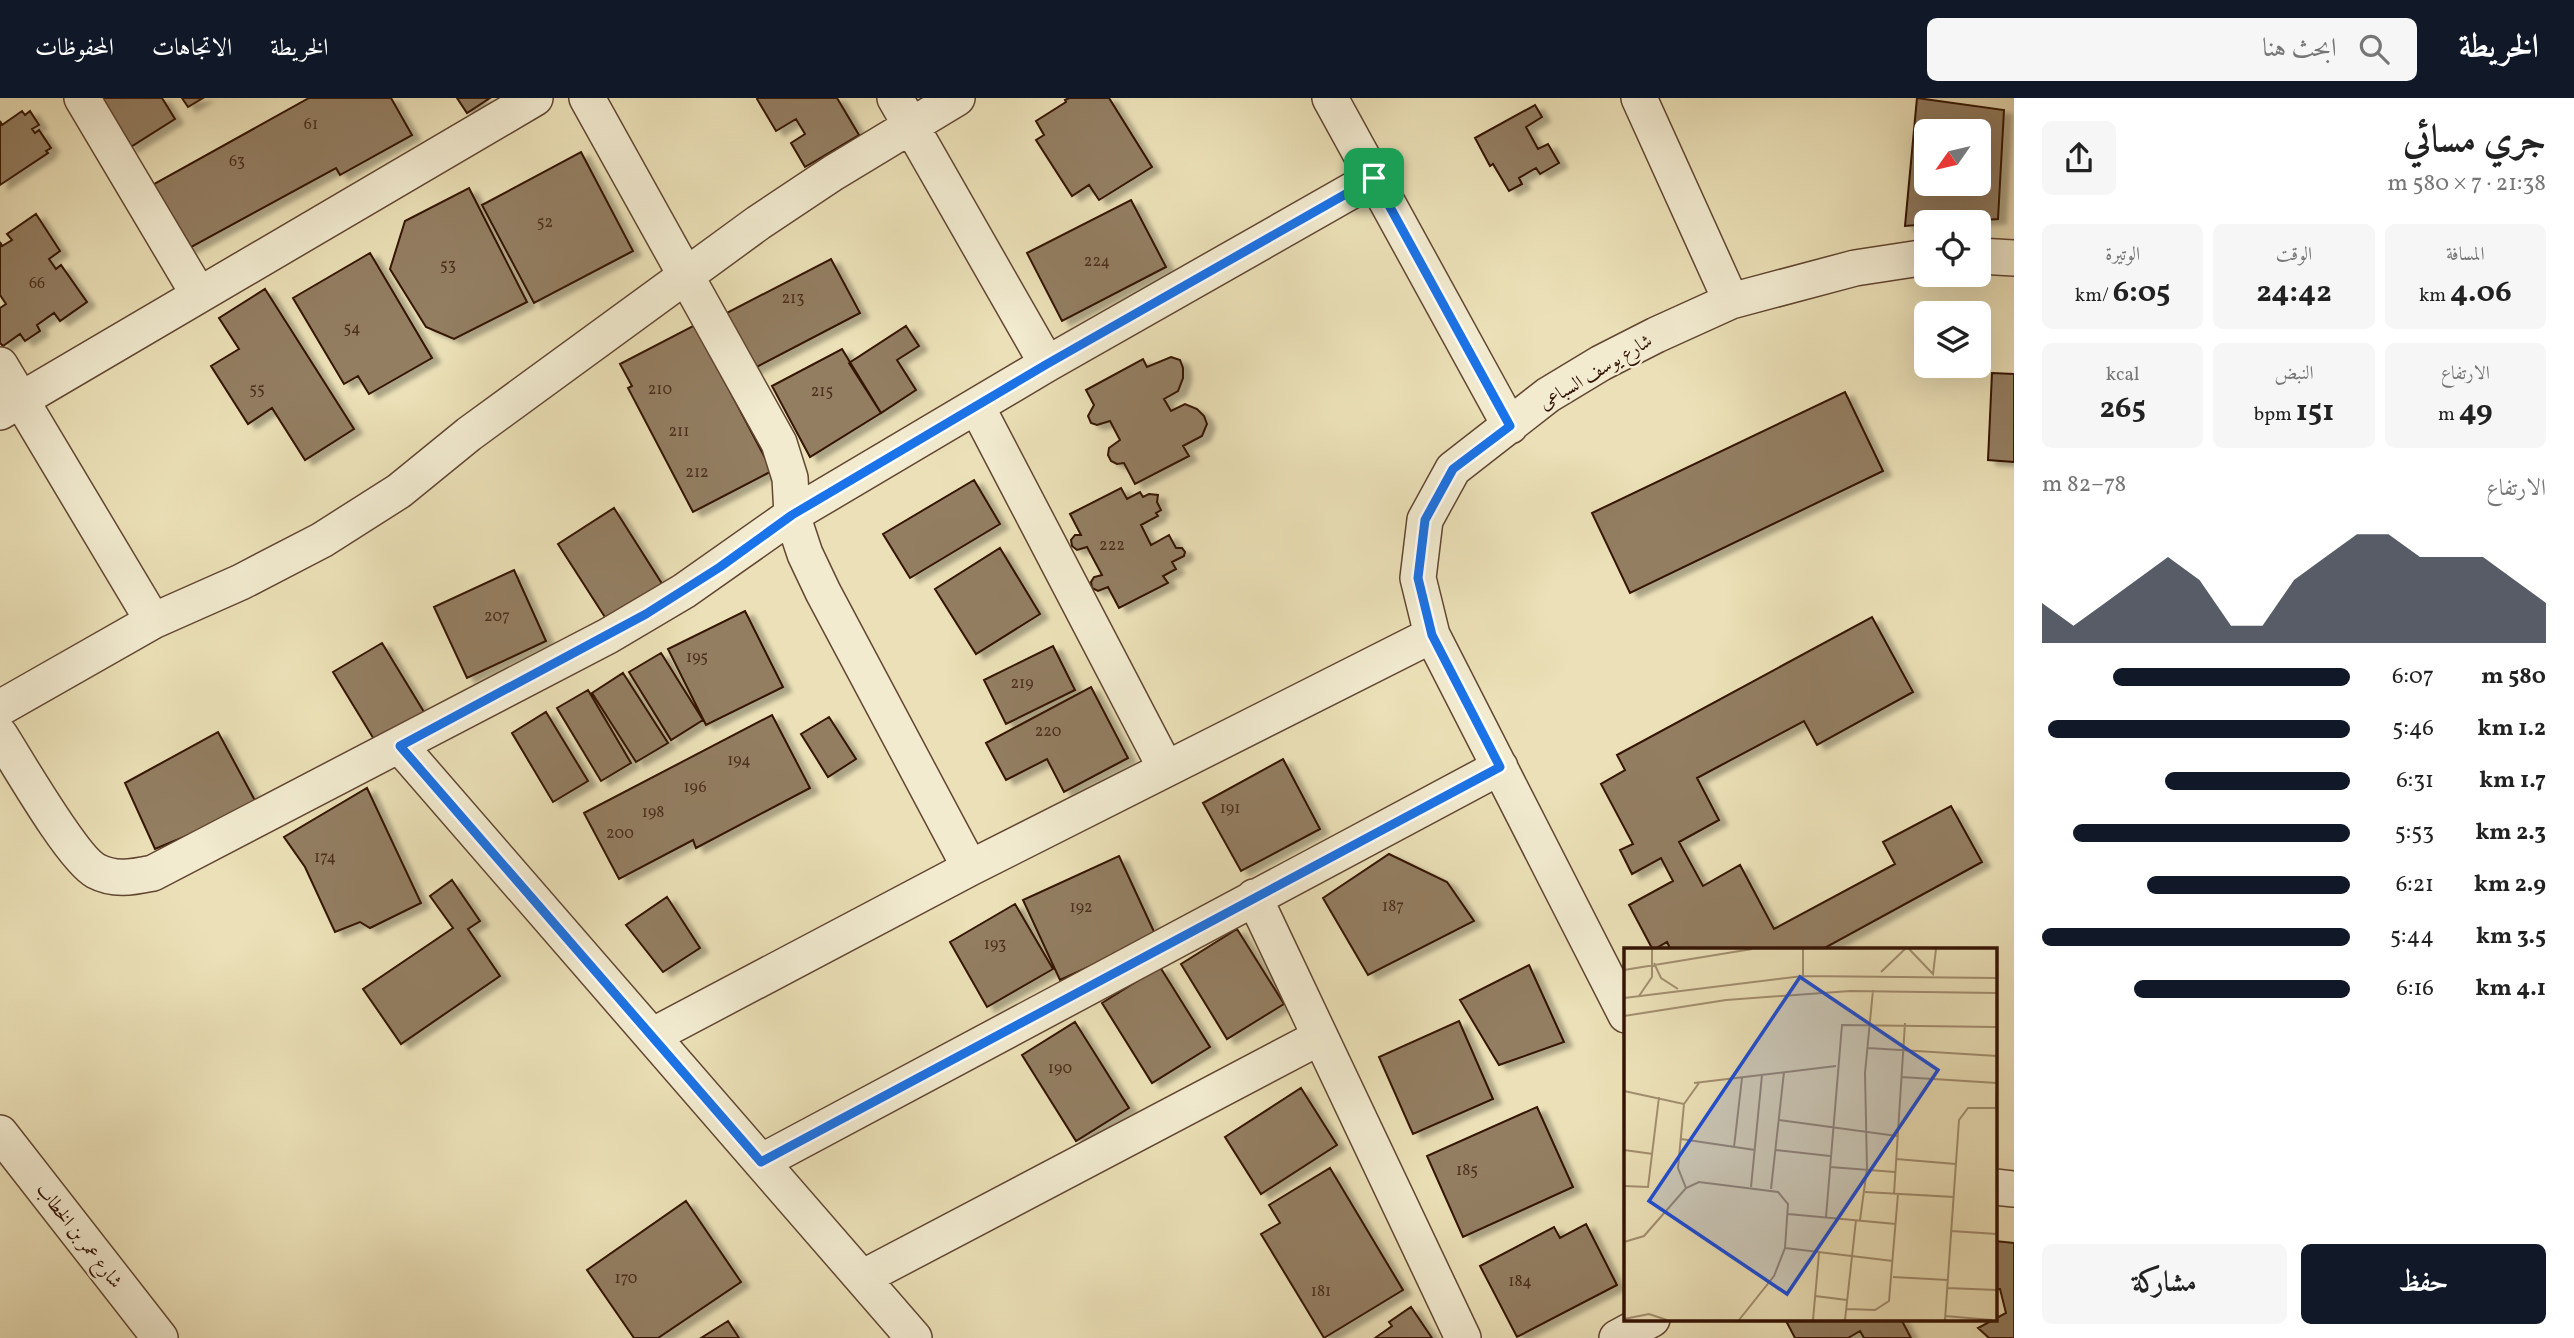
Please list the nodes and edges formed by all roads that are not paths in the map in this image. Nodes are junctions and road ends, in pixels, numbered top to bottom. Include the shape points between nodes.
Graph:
1 (82, 98) edge
2 (535, 98) edge
3 (587, 98) edge
4 (957, 98) edge
5 (1330, 98) edge
6 (1639, 98) edge
7 (902, 111) edge
8 (1374, 178) junction
9 (1991, 257) edge
10 (2014, 258) edge
11 (1914, 259) edge
12 (684, 276) junction
13 (199, 295) junction
14 (1731, 302) junction
15 (1047, 364) junction
16 (0, 365) edge
17 (10, 406) edge
18 (976, 407) junction
19 (1510, 426) junction
20 (792, 515) junction
21 (153, 621) junction
22 (1432, 635) junction
23 (0, 708) edge
24 (0, 735) edge
25 (400, 746) junction
26 (1500, 767) junction
27 (1166, 769) junction
28 (970, 868) junction
29 (1254, 897) junction
30 (1624, 1011) edge
31 (652, 1036) junction
32 (1320, 1037) junction
33 (0, 1133) edge
34 (761, 1162) junction
35 (1996, 1186) edge
36 (2014, 1189) edge
37 (862, 1279) junction
38 (1650, 1320) edge
39 (160, 1338) edge
40 (914, 1338) edge
41 (1463, 1338) edge
42 (1617, 1338) edge

1 - 13 street
2 - 13 street
3 - 12 street
4 - 7 street
5 - 8 street
6 - 14 street
7 - 12 street via 832,173
7 - 15 street
8 - 15 street
8 - 19 street
9 - 10 street
11 - 14 street, شارع يوسف السباعى via 1855,268
12 - 20 street via 779,443 790,478
12 - 21 street via 399,491 322,540
13 - 17 street
14 - 19 street, شارع يوسف السباعى via 1601,363 1548,395
15 - 18 street
16 - 17 street
17 - 21 street
18 - 20 street
18 - 27 street
19 - 22 street, شارع يوسف السباعى via 1453,469 1425,520 1418,578
20 - 25 street via 646,614
20 - 28 street via 823,592
21 - 23 street
22 - 26 street, شارع يوسف السباعى
22 - 27 street
24 - 25 street via 73,848 95,870 124,879 153,873
25 - 31 street
26 - 29 street
26 - 30 street, شارع يوسف السباعى
27 - 28 street
28 - 31 street
29 - 32 street
29 - 34 street
31 - 34 street
32 - 37 street
32 - 41 street
33 - 39 street, شارع عمر بن الخطاب
34 - 37 street
35 - 36 street
37 - 40 street
38 - 42 street

